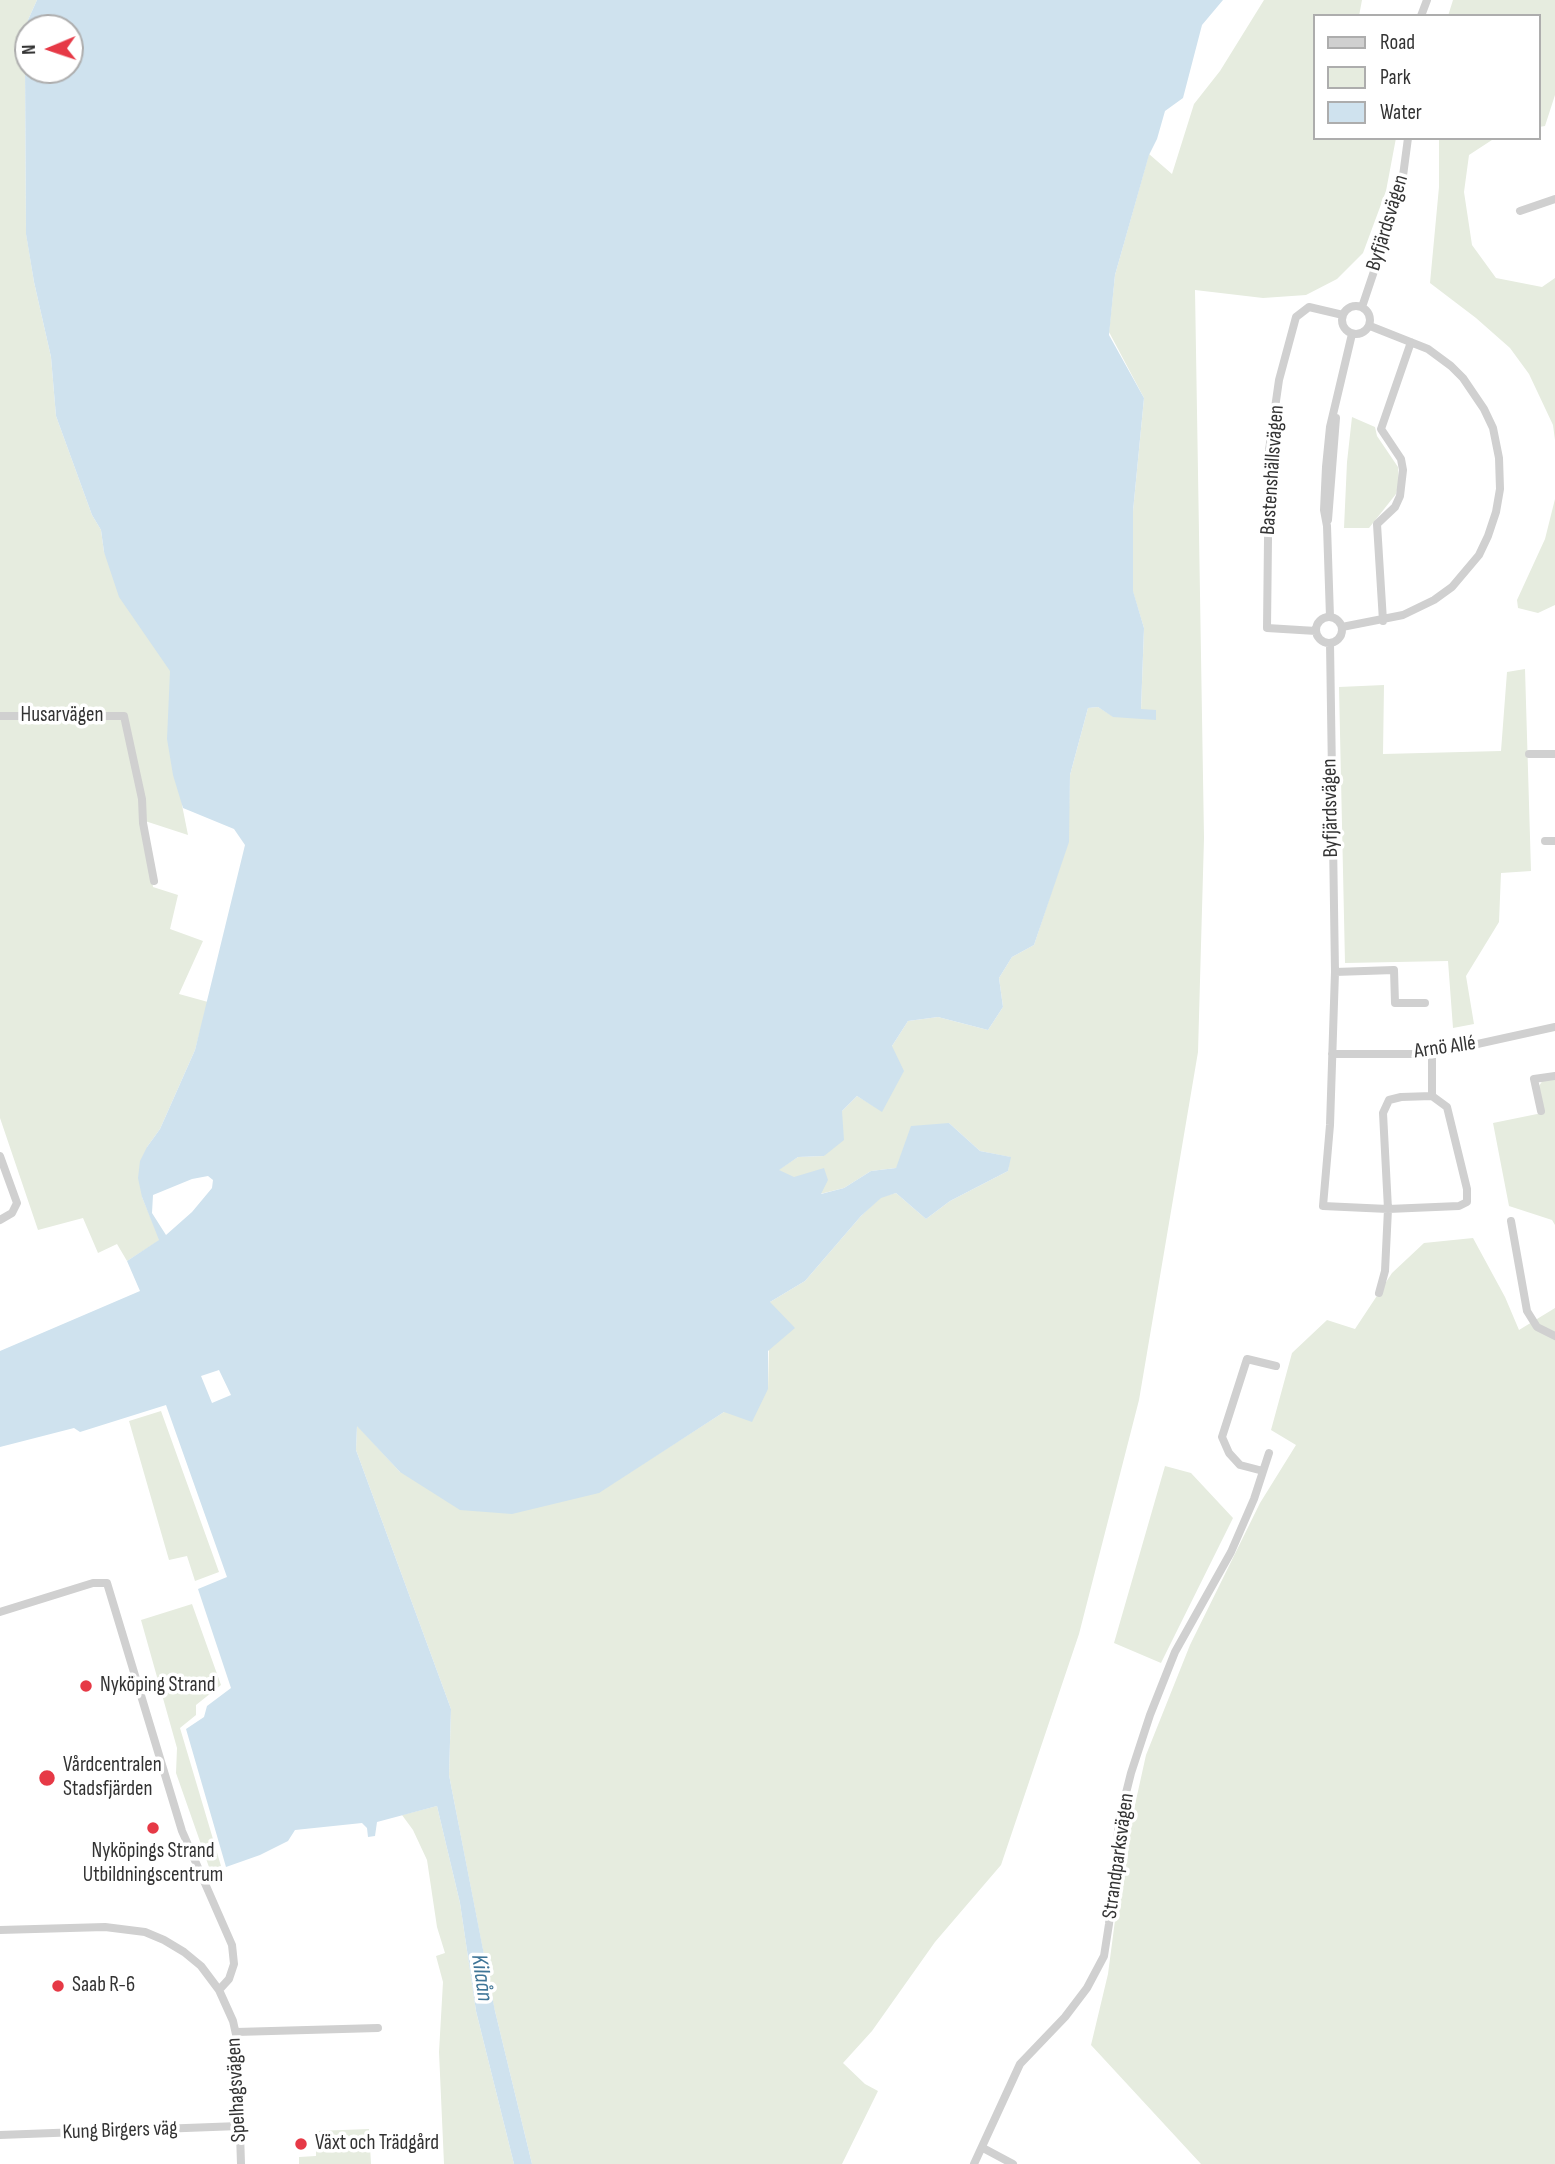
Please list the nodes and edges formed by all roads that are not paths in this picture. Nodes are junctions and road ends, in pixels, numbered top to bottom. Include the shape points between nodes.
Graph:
1 (1408, 140) edge
2 (1555, 199) edge
3 (1520, 211) dead end
4 (1362, 307) junction
5 (1343, 315) junction
6 (1370, 326) junction
7 (1352, 334) junction
8 (1410, 342) junction
9 (1330, 617) junction
10 (1383, 621) junction
11 (1342, 627) junction
12 (1316, 631) junction
13 (1330, 643) junction
14 (0, 716) edge
15 (1529, 754) dead end
16 (1555, 754) edge
17 (1545, 841) dead end
18 (1555, 841) edge
19 (154, 881) dead end
20 (1335, 972) junction
21 (1425, 1003) dead end
22 (1555, 1027) edge
23 (1332, 1054) junction
24 (1432, 1054) junction
25 (1555, 1076) edge
26 (1432, 1096) junction
27 (1541, 1111) dead end
28 (0, 1156) edge
29 (1388, 1209) junction
30 (0, 1220) edge
31 (1511, 1221) dead end
32 (1379, 1293) dead end
33 (1555, 1336) edge
34 (1276, 1366) dead end
35 (1269, 1453) dead end
36 (1263, 1471) junction
37 (0, 1612) edge
38 (0, 1930) edge
39 (219, 1990) junction
40 (378, 2028) dead end
41 (236, 2032) junction
42 (239, 2126) junction
43 (0, 2135) edge
44 (983, 2148) junction
45 (241, 2164) edge
46 (974, 2164) edge
47 (1013, 2164) edge

1 - 4 street, Byfjärdsvägen via 1401,191
2 - 3 street
4 - 5 street via 1351,307
4 - 6 street via 1370,316
5 - 7 street via 1343,325
5 - 12 street, Bastenshällsvägen via 1309,307 1296,317 1279,380 1269,450 1267,628
6 - 7 street via 1361,334
6 - 8 street
7 - 9 street via 1330,427 1326,467
8 - 10 street via 1381,429 1401,458 1403,470 1401,496 1377,524
8 - 10 street via 1451,366 1484,409 1498,447 1500,489 1488,536 1466,573 1434,600
9 - 11 street
9 - 12 street via 1320,621
10 - 11 street
11 - 13 street via 1340,638
12 - 13 street
13 - 20 street, Byfjärdsvägen
14 - 19 street, Husarvägen via 124,716
15 - 16 street
17 - 18 street
20 - 21 street via 1394,970 1395,1003
20 - 23 street, Byfjärdsvägen
22 - 24 street, Arnö Allé
23 - 24 street, Arnö Allé
23 - 29 street, Byfjärdsvägen via 1323,1206
24 - 26 street
25 - 27 street via 1534,1079
26 - 29 street via 1401,1097 1389,1100 1385,1107
26 - 29 street via 1447,1107 1467,1202
28 - 30 street via 17,1203 16,1209
29 - 32 street via 1385,1271
31 - 33 street via 1527,1311 1537,1327
34 - 36 street via 1247,1359 1222,1437 1240,1465
35 - 36 street, Strandparksvägen
36 - 44 street, Strandparksvägen via 1231,1552 1175,1652 1150,1715 1119,1821 1104,1956 1065,2017 1020,2064
37 - 39 street via 93,1583 107,1583 182,1831 232,1945 229,1979
38 - 39 street, Spelhagsvägen via 105,1927 145,1932 184,1952
39 - 41 street, Spelhagsvägen
40 - 41 street
41 - 42 street, Spelhagsvägen
42 - 43 street, Kung Birgers väg
42 - 45 street, Spelhagsvägen
44 - 46 street, Strandparksvägen
44 - 47 street

